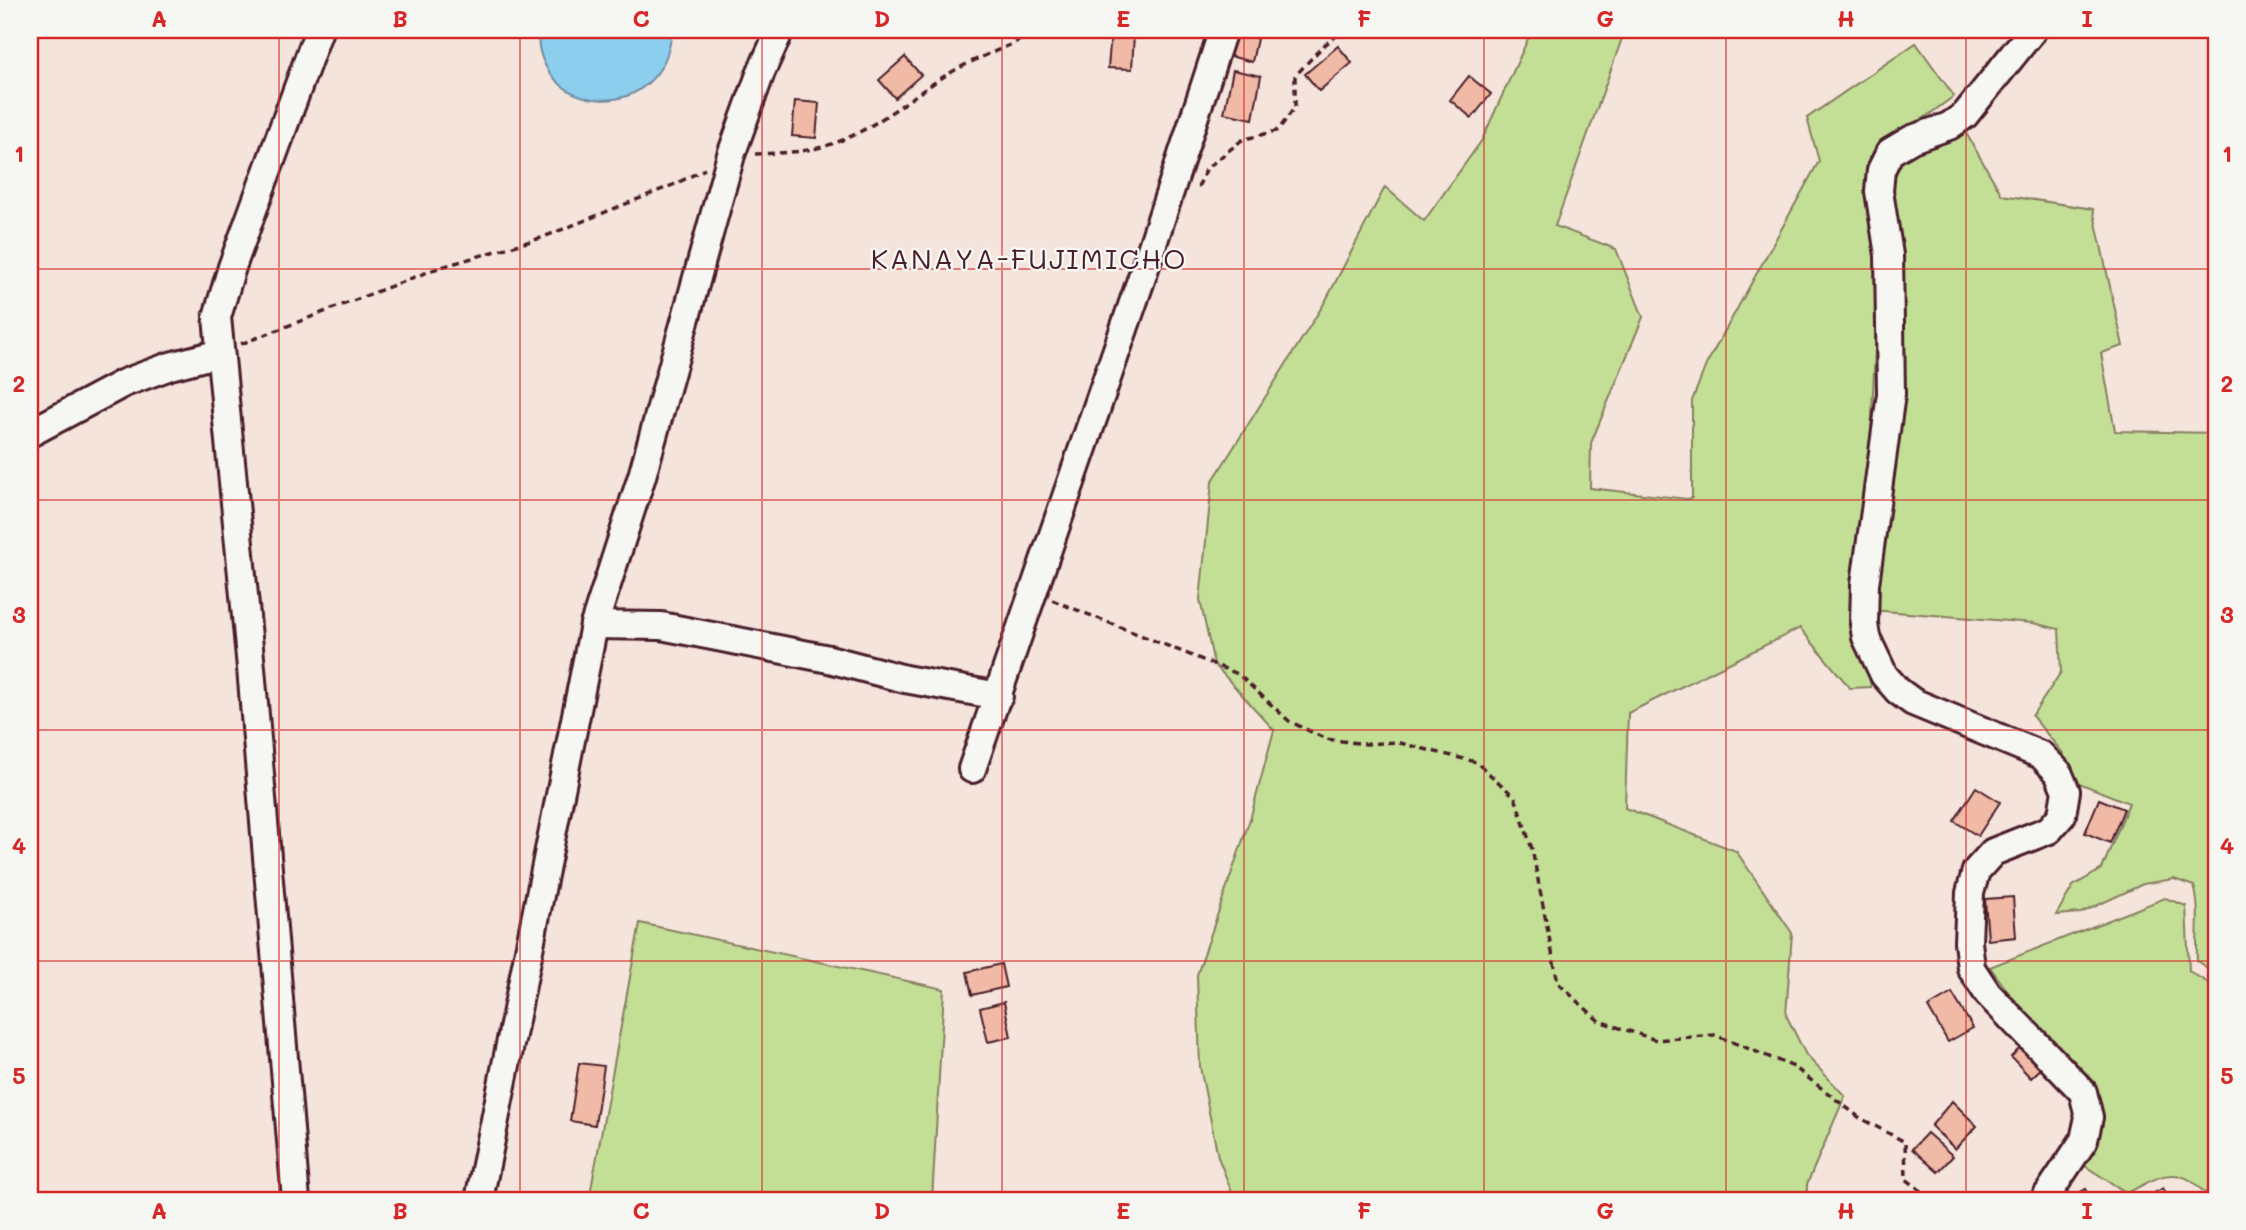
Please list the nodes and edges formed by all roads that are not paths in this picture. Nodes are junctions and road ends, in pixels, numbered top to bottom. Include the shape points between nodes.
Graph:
1 (319, 30) edge
2 (780, 30) edge
3 (1223, 30) edge
4 (2033, 30) edge
5 (220, 353) junction
6 (30, 433) edge
7 (594, 625) junction
8 (999, 696) junction
9 (972, 769) dead end
10 (296, 1200) edge
11 (479, 1200) edge
12 (2045, 1200) edge

1 - 5 street via 232,267 217,317
2 - 7 street via 731,155 642,476
3 - 8 street
4 - 12 street via 1965,115 1890,152 1881,170 1879,191 1889,255 1891,394 1863,607 1866,638 1898,691 1913,702 2041,755 2058,772 2066,791 2062,815 2049,830 1993,852 1976,871 1970,893 1970,968 1988,994 2083,1092 2090,1117 2084,1140
5 - 6 street via 124,383
5 - 10 street
7 - 8 street via 661,626
7 - 11 street
8 - 9 street

